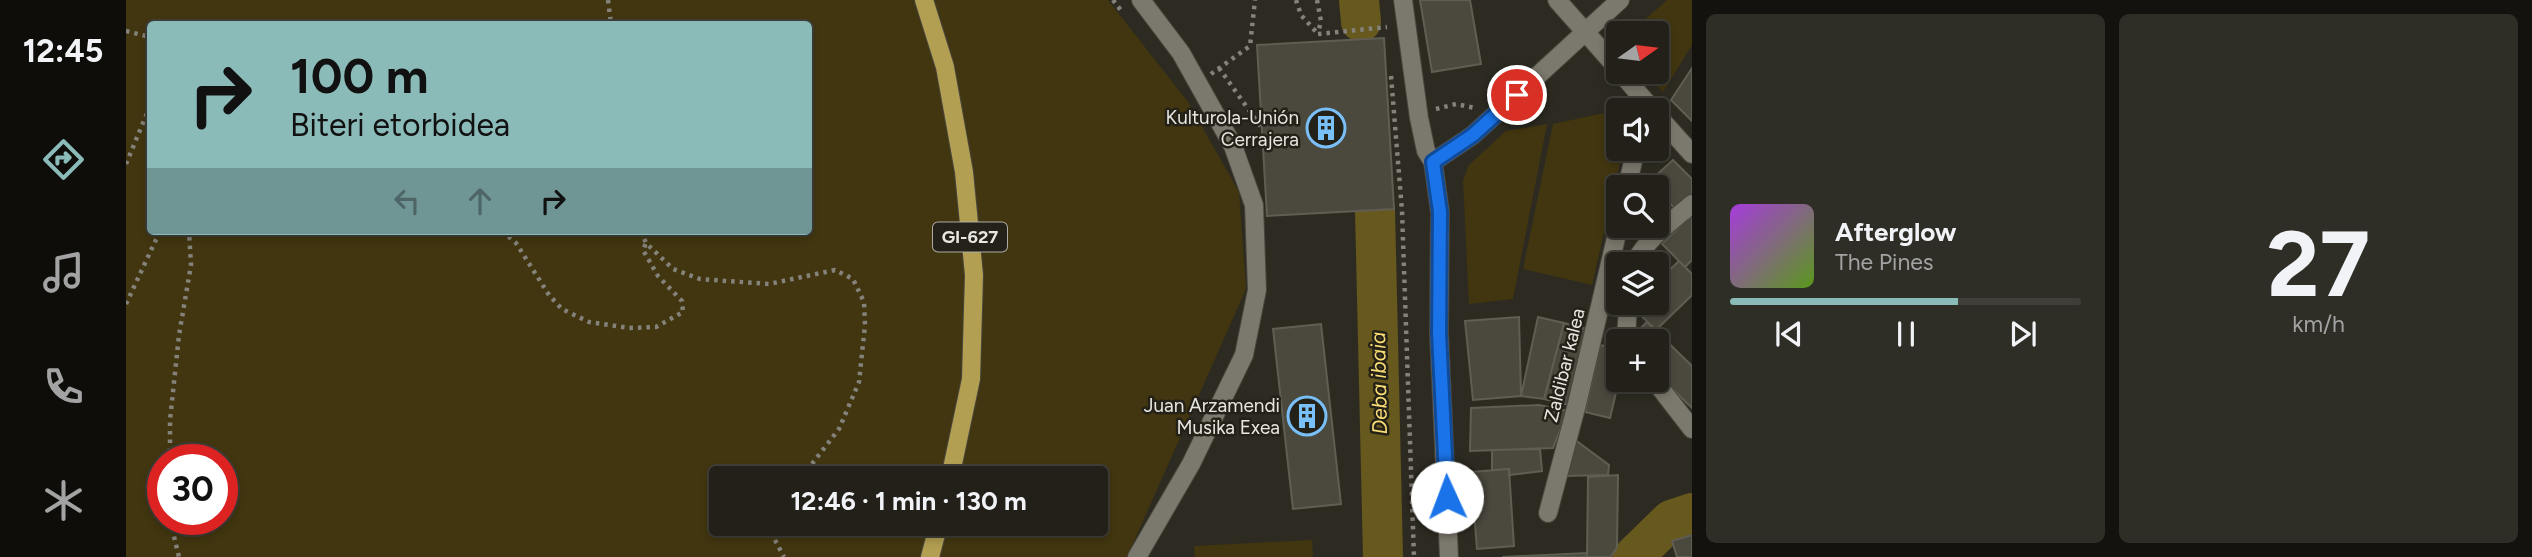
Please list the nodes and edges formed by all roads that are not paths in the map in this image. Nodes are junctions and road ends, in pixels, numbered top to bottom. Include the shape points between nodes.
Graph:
1 (924, 0) edge
2 (1141, 0) edge
3 (1403, 0) edge
4 (1557, 0) edge
5 (1620, 0) edge
6 (1585, 32) junction
7 (1606, 56) edge
8 (1630, 84) edge
9 (1641, 98) edge
10 (1669, 126) edge
11 (1689, 144) edge
12 (1433, 162) junction
13 (1692, 204) edge
14 (1616, 238) edge
15 (1642, 252) edge
16 (1663, 392) edge
17 (1692, 429) edge
18 (953, 466) edge
19 (1548, 513) dead end
20 (936, 536) edge
21 (930, 557) edge
22 (1137, 557) edge
23 (1449, 557) edge

1 - 18 main road, GI-627 via 945,67 960,146 974,275 971,379
2 - 22 street via 1181,53 1233,146 1254,205 1257,290 1244,355 1191,464
3 - 12 street via 1419,118
4 - 6 street
5 - 6 street
6 - 7 street
6 - 12 street via 1473,135
8 - 9 street
10 - 11 street
12 - 23 street via 1440,212 1439,333
13 - 15 street
14 - 19 street, Zaldibar kalea
16 - 17 street
20 - 21 main road

